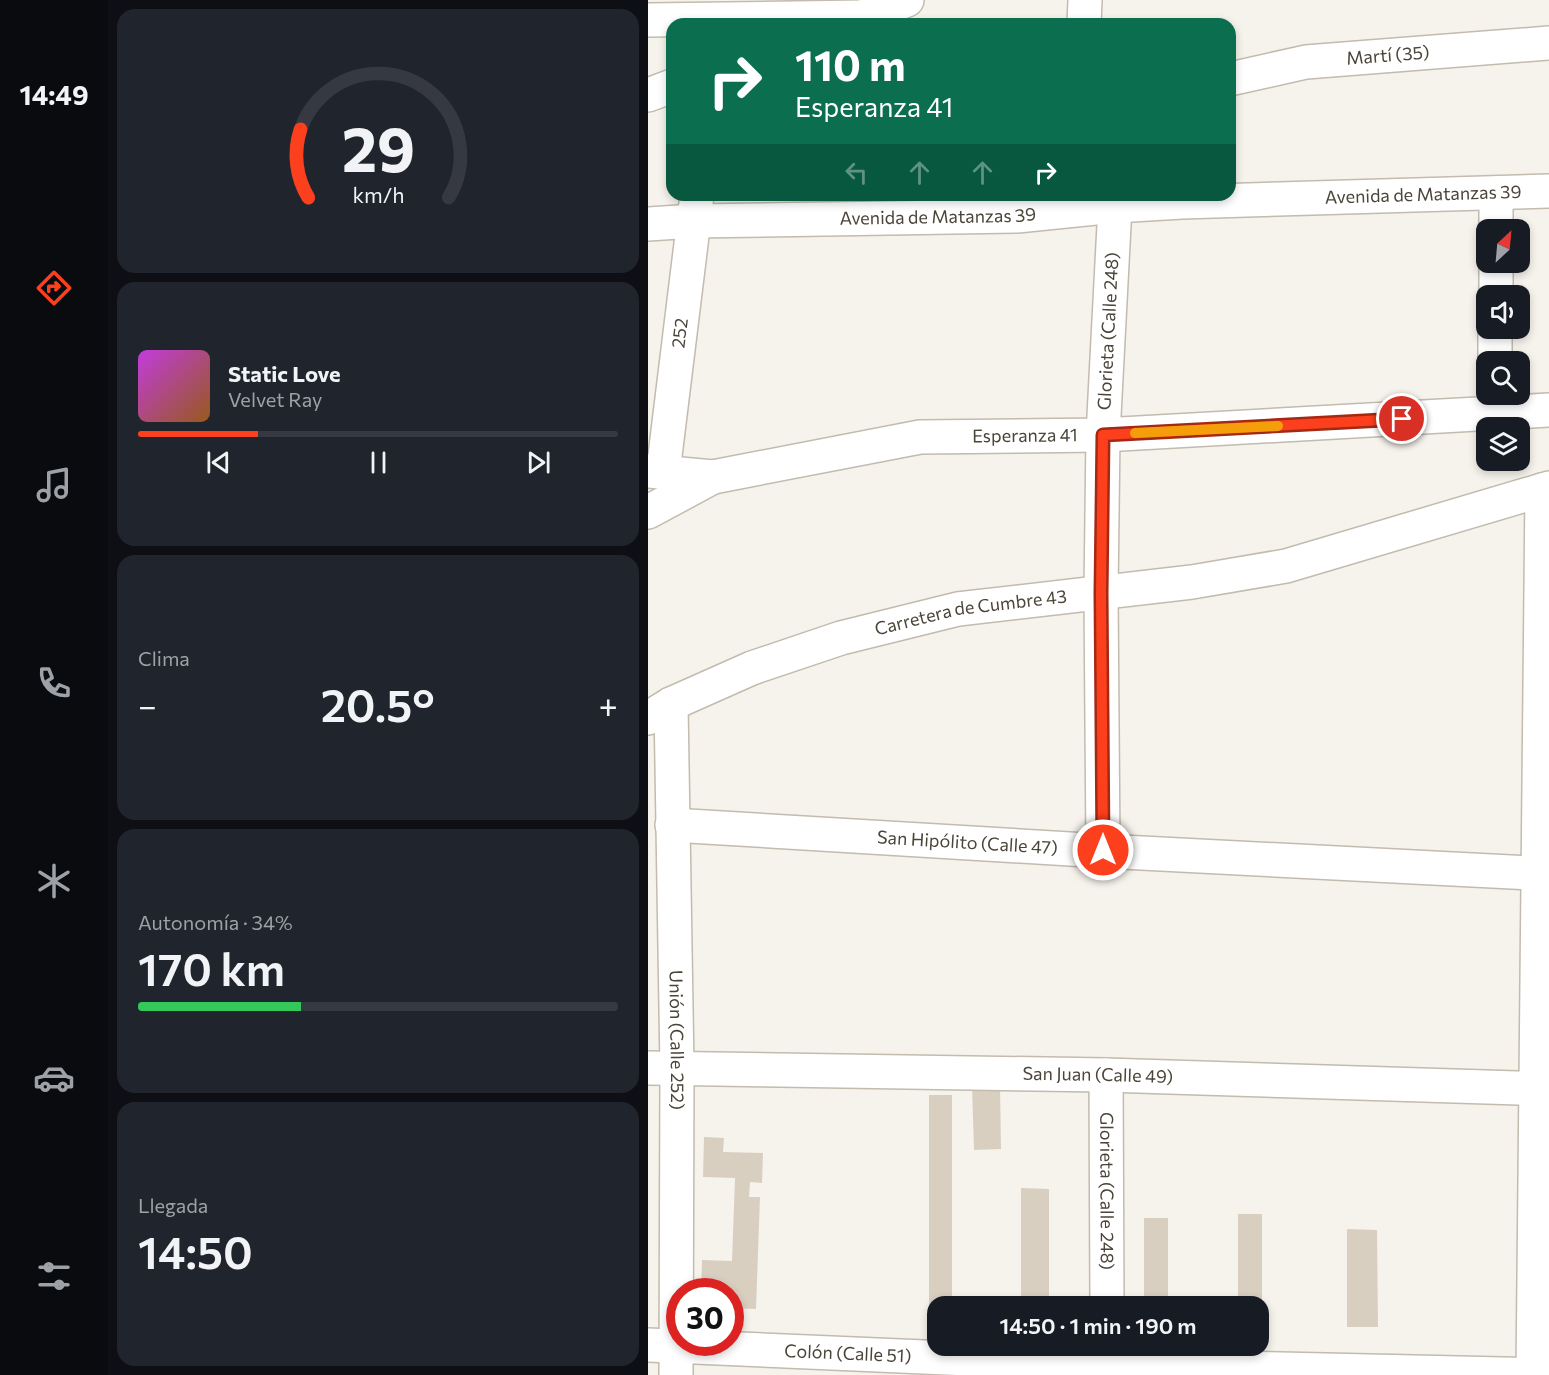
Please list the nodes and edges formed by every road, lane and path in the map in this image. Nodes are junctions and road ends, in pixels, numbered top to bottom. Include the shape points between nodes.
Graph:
1 (907, 0) edge
2 (1085, 0) edge
3 (858, 18) edge
4 (1084, 18) edge
5 (648, 20) edge
6 (666, 20) edge
7 (1549, 43) edge
8 (1236, 78) edge
9 (666, 88) edge
10 (648, 95) edge
11 (1549, 191) edge
12 (1496, 194) junction
13 (1023, 205) edge
14 (1115, 206) junction
15 (696, 208) edge
16 (1496, 219) edge
17 (648, 224) edge
18 (1482, 405) edge
19 (1504, 405) edge
20 (1549, 410) edge
21 (1103, 435) junction
22 (656, 471) edge
23 (713, 477) junction
24 (1546, 489) edge
25 (648, 512) edge
26 (1101, 593) junction
27 (660, 711) edge
28 (672, 825) junction
29 (1103, 850) junction
30 (1544, 873) edge
31 (662, 1069) edge
32 (1106, 1075) junction
33 (1543, 1089) edge
34 (1107, 1296) edge
35 (666, 1299) edge
36 (667, 1356) edge
37 (1107, 1362) edge
38 (1539, 1375) edge

1 - 3 street
2 - 4 street
5 - 6 street
7 - 8 street, Martí (35) via 1306,62
9 - 10 street
11 - 12 street, Avenida de Matanzas 39
12 - 14 street, Avenida de Matanzas 39
12 - 16 street
13 - 14 street, Avenida de Matanzas 39
13 - 15 street, Avenida de Matanzas 39
14 - 21 street, Glorieta (Calle 248)
15 - 17 street, Avenida de Matanzas 39
15 - 22 street, 252
18 - 21 street, Esperanza 41
19 - 20 street, Esperanza 41
21 - 23 street, Esperanza 41 via 920,438
21 - 26 street, Glorieta (Calle 248)
22 - 23 street, Esperanza 41
23 - 25 street
24 - 26 street, Carretera de Cumbre 43 via 1286,566
24 - 30 street
26 - 27 street, Carretera de Cumbre 43 via 958,609 842,638 752,668
26 - 29 street, Glorieta (Calle 248)
27 - 28 street, Unión (Calle 252)
28 - 29 street, San Hipólito (Calle 47)
28 - 31 street, Unión (Calle 252)
29 - 30 street, San Hipólito (Calle 47)
30 - 33 street
31 - 32 street, San Juan (Calle 49)
31 - 35 street, Unión (Calle 252)
32 - 33 street, San Juan (Calle 49)
32 - 34 street, Glorieta (Calle 248)
33 - 38 street
36 - 37 street, Colón (Calle 51)
37 - 38 street, Colón (Calle 51)

